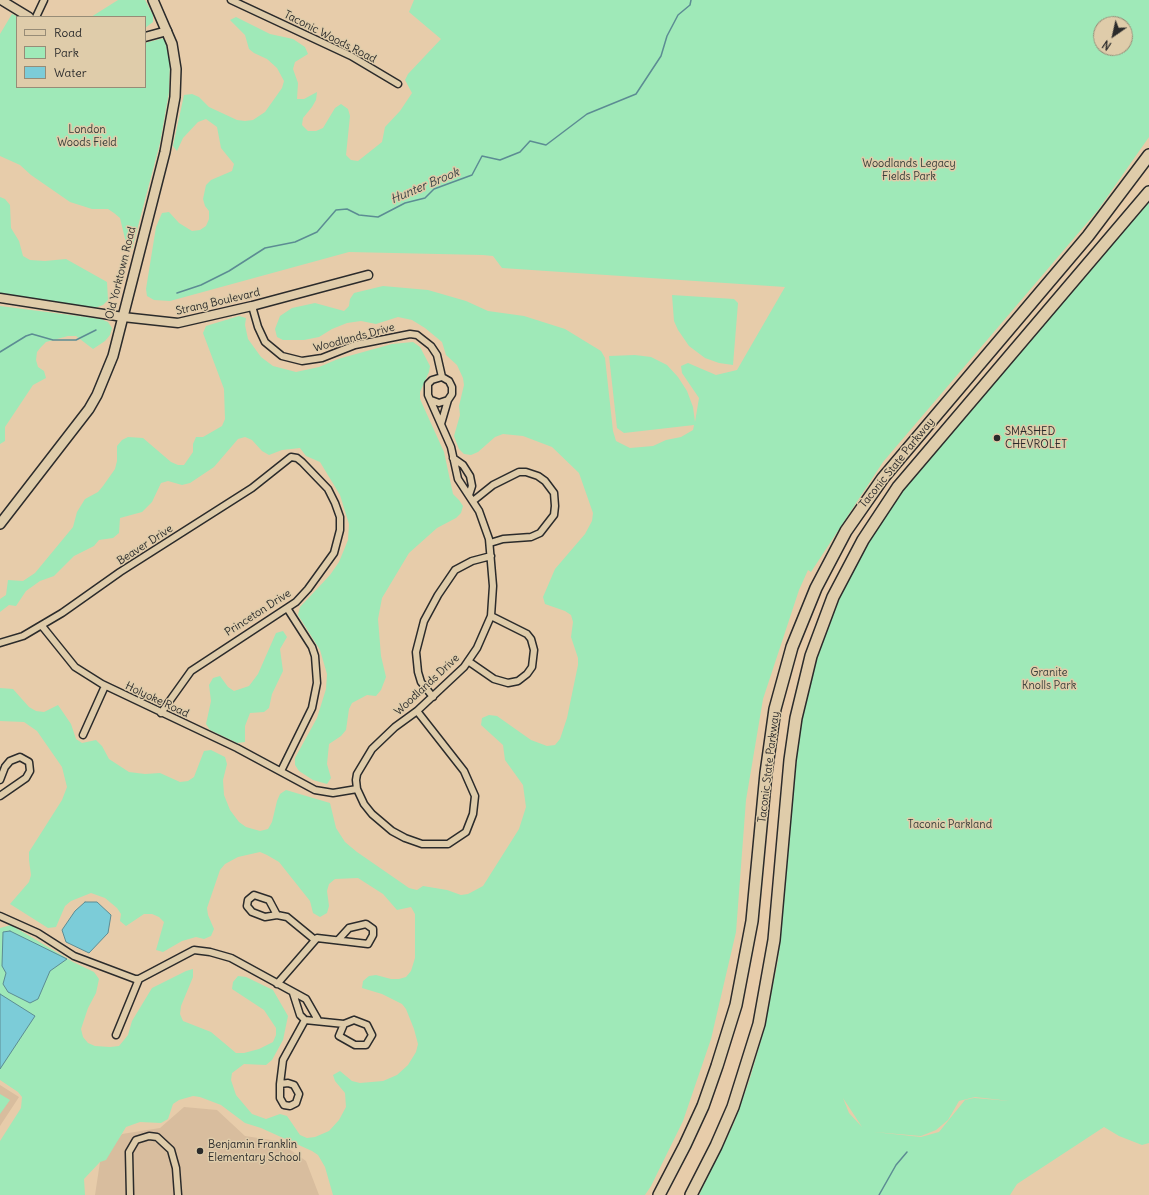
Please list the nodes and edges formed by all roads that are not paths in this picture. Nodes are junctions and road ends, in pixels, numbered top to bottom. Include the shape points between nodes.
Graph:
1 (1, 0) edge
2 (44, 0) edge
3 (153, 0) edge
4 (231, 0) edge
5 (27, 16) edge
6 (36, 16) edge
7 (167, 31) junction
8 (146, 37) edge
9 (398, 84) dead end
10 (1149, 155) edge
11 (1149, 192) edge
12 (368, 276) dead end
13 (0, 298) edge
14 (252, 306) junction
15 (123, 317) junction
16 (442, 377) junction
17 (431, 400) junction
18 (448, 400) junction
19 (441, 424) junction
20 (297, 458) joint
21 (453, 458) junction
22 (471, 498) junction
23 (0, 524) edge
24 (490, 543) junction
25 (491, 556) junction
26 (287, 608) junction
27 (491, 616) junction
28 (42, 626) junction
29 (0, 643) edge
30 (468, 661) junction
31 (106, 686) junction
32 (433, 697) junction
33 (417, 711) junction
34 (161, 713) junction
35 (83, 735) dead end
36 (281, 771) junction
37 (0, 780) edge
38 (357, 789) junction
39 (0, 796) edge
40 (277, 915) junction
41 (0, 916) edge
42 (339, 939) junction
43 (315, 940) junction
44 (139, 979) junction
45 (277, 984) junction
46 (293, 993) junction
47 (305, 1020) junction
48 (318, 1020) junction
49 (344, 1024) junction
50 (116, 1035) dead end
51 (280, 1084) dead end
52 (130, 1195) edge
53 (178, 1195) edge
54 (659, 1195) edge
55 (691, 1195) edge

1 - 5 street
2 - 6 street
3 - 7 main road, Old Yorktown Road
4 - 9 street, Taconic Woods Road via 351,56
7 - 8 street
7 - 15 main road, Old Yorktown Road via 176,63 175,97 165,152
10 - 54 highway, Taconic State Parkway via 1088,236 883,478 846,531 816,588 792,647 775,709 766,773 752,921 736,1005 702,1106
11 - 55 highway, Taconic State Parkway via 898,487 863,540 834,597 811,656 796,718 774,940 760,1017 747,1067 733,1106
12 - 14 street, Strang Boulevard
13 - 15 street, Strang Boulevard
14 - 15 street, Strang Boulevard via 178,323
14 - 16 street, Woodlands Drive via 265,342 282,356 302,361 322,358 355,345 410,334 418,335 437,355
15 - 23 main road, Old Yorktown Road via 108,370 91,406
16 - 17 street, Woodlands Drive via 428,384 427,390
16 - 18 street, Woodlands Drive via 449,380 452,387 452,394
17 - 18 street via 439,403
17 - 19 street, Woodlands Drive
18 - 19 street, Woodlands Drive
19 - 21 street, Woodlands Drive
20 - 26 street, Princeton Drive via 328,489 340,517 340,530 334,553 327,564 308,589
20 - 28 street, Beaver Drive via 290,457 252,488
21 - 22 street, Woodlands Drive via 458,479
21 - 22 street, Woodlands Drive via 463,465 470,476
22 - 24 street, Woodlands Drive via 479,511
22 - 24 street via 519,472 538,476 554,493 554,516 540,533 532,537 503,539
24 - 25 street, Woodlands Drive
25 - 27 street, Woodlands Drive
25 - 32 street via 472,561 456,570 424,621 416,652 418,672 421,682
26 - 34 street, Princeton Drive via 190,671
26 - 36 street via 312,647 317,682 312,708
27 - 30 street, Woodlands Drive via 485,634
27 - 30 street via 527,634 534,650 532,667 518,681 508,683 494,679
28 - 29 street, Beaver Drive via 23,636
28 - 31 street, Holyoke Road via 74,667
30 - 32 street, Woodlands Drive
31 - 34 street, Holyoke Road
31 - 35 street
32 - 33 street, Woodlands Drive
33 - 38 street, Woodlands Drive via 372,749 357,774
33 - 38 street via 464,770 471,785 475,804 466,832 454,841 440,845 422,844 405,838 372,814
34 - 36 street, Holyoke Road
36 - 38 street, Holyoke Road via 323,792
37 - 39 street via 10,761 20,757 29,762 30,771 26,778
40 - 40 street via 265,916 252,912 247,906 248,900 254,895 269,900
40 - 43 street via 287,917
41 - 44 street via 38,933 74,956 110,971
42 - 42 street via 349,928 366,924 373,929 368,944
42 - 43 street via 321,937
43 - 45 street
44 - 45 street via 187,953 201,950 232,958
44 - 50 street
45 - 46 street
46 - 47 street via 300,1015
46 - 48 street via 309,1002
47 - 48 street
47 - 51 street via 283,1060
48 - 49 street
49 - 49 street via 354,1020 367,1025 372,1035 366,1045 355,1045 339,1036
52 - 53 street via 129,1152 136,1140 149,1136 157,1137 171,1150 176,1168

